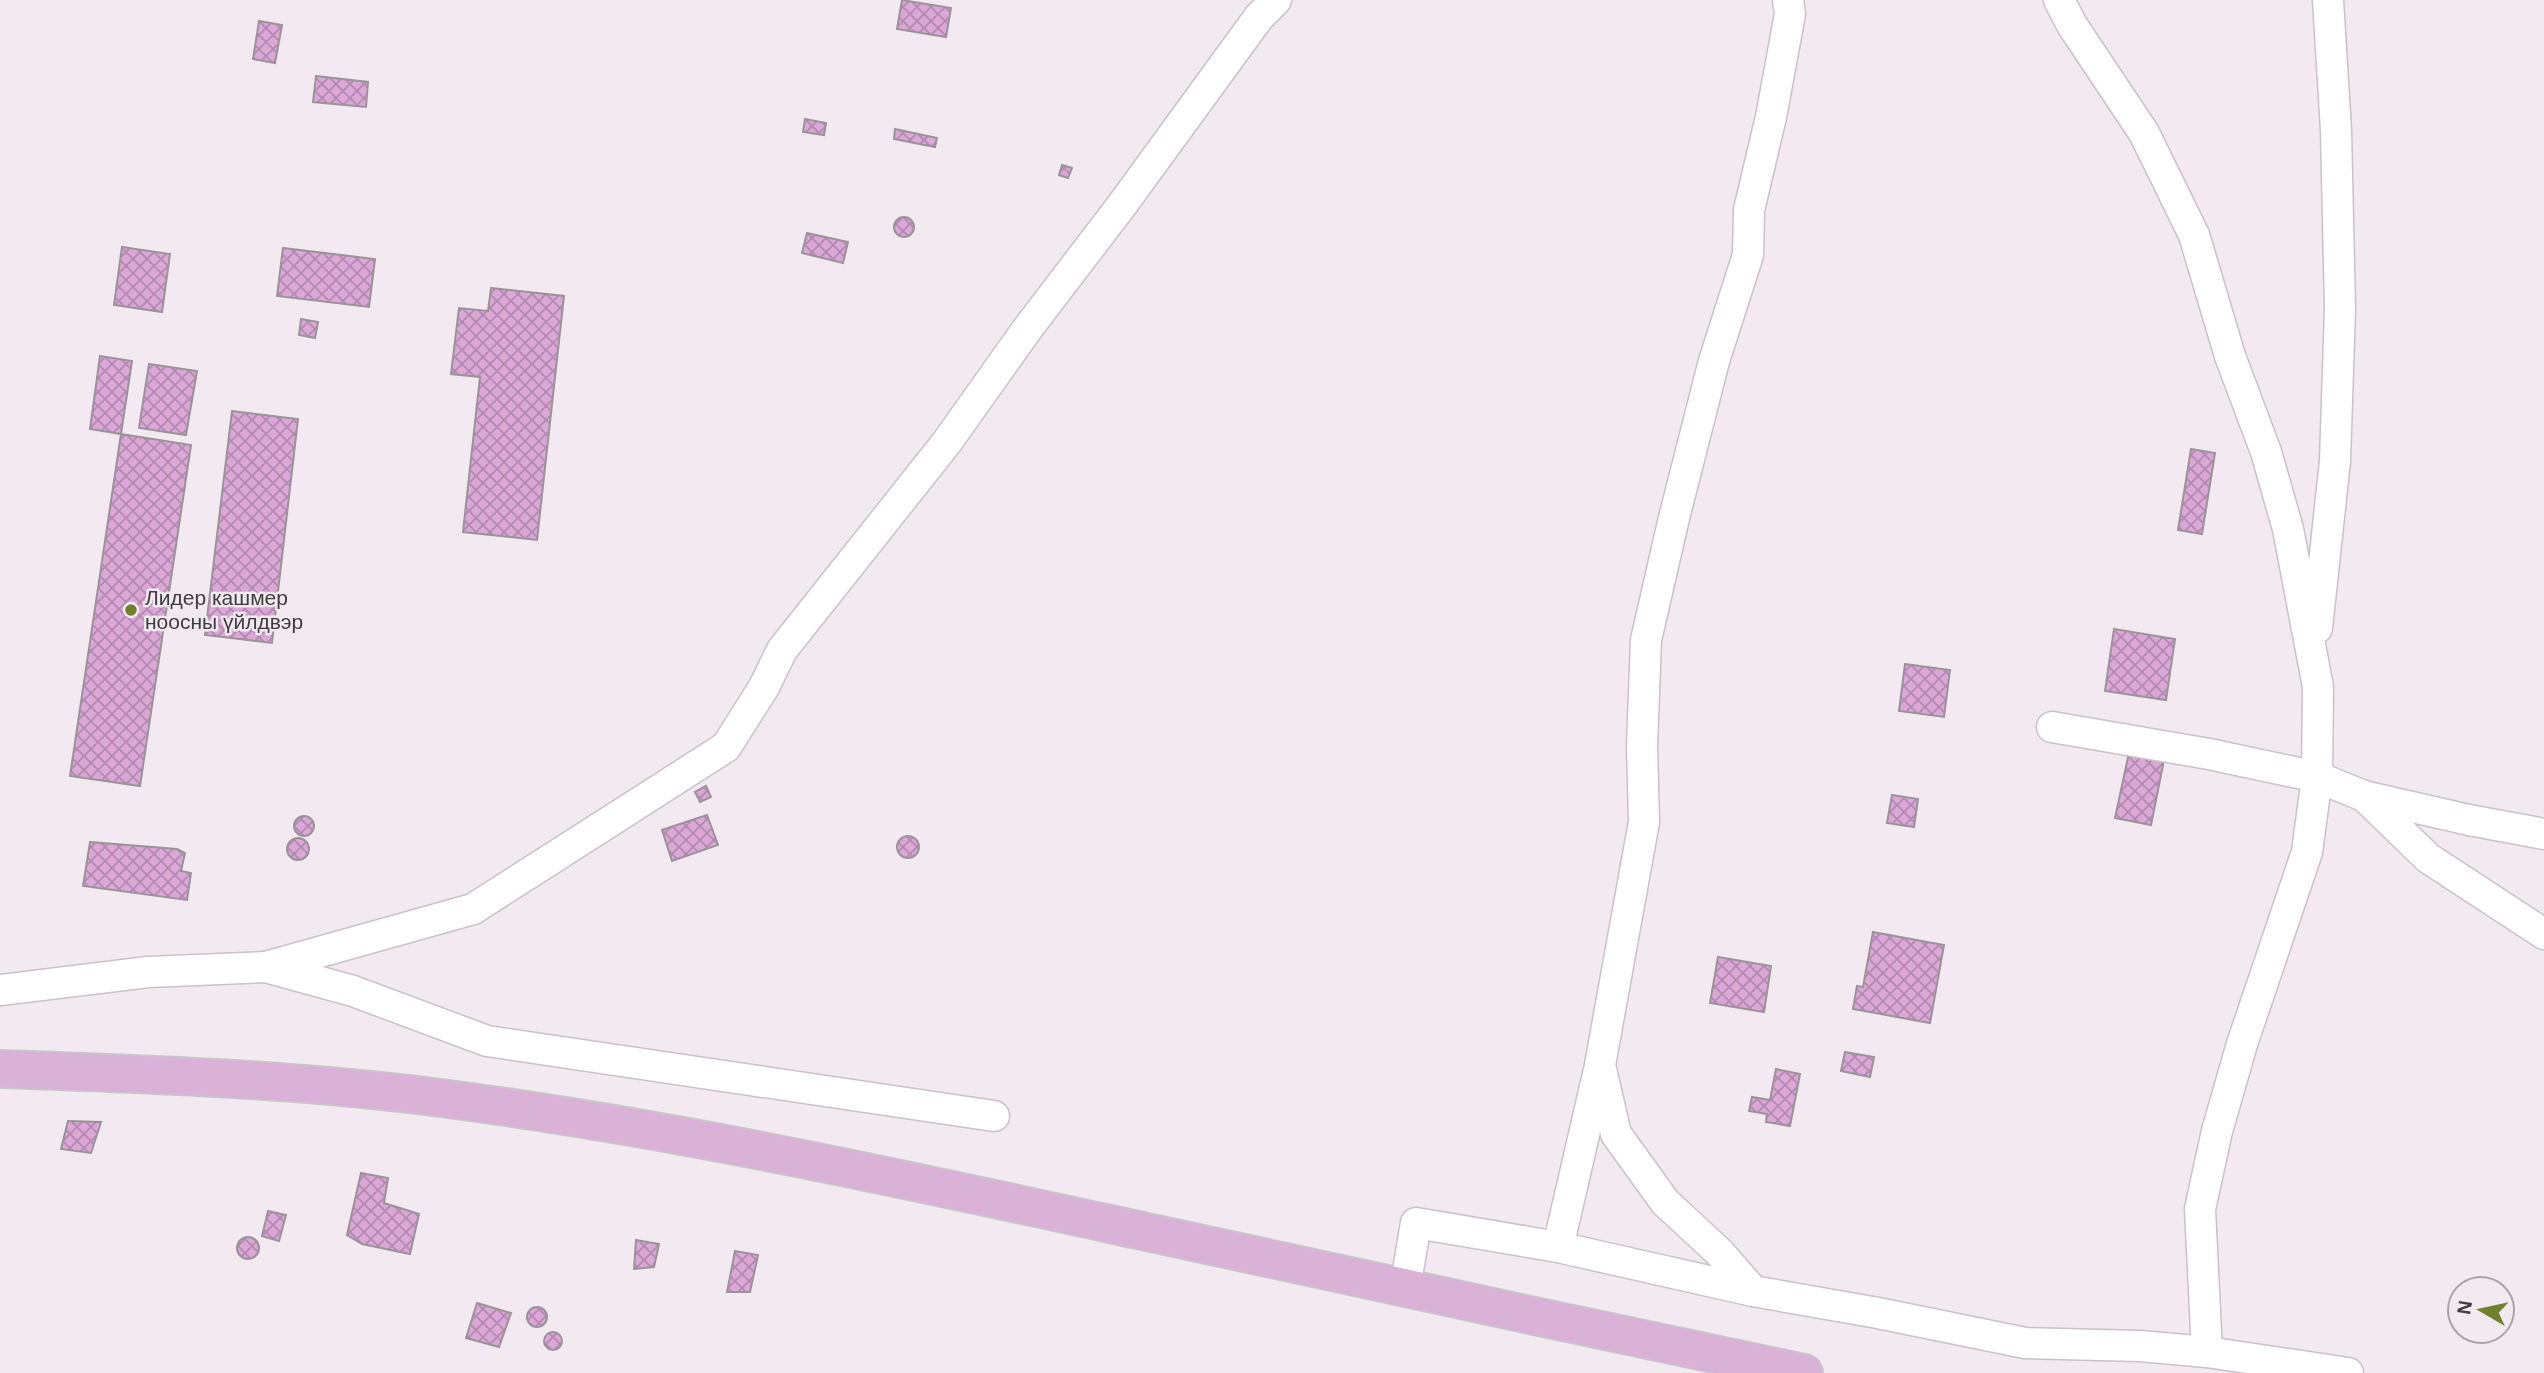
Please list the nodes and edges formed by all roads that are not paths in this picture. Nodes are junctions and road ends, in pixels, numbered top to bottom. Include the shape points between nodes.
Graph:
1 (1276, 0) edge
2 (1788, 0) edge
3 (2059, 0) edge
4 (2328, 0) edge
5 (2314, 660) junction
6 (2052, 727) dead end
7 (2317, 777) junction
8 (2364, 796) junction
9 (2544, 834) edge
10 (2544, 934) edge
11 (266, 967) junction
12 (0, 990) edge
13 (1600, 1065) junction
14 (0, 1069) edge
15 (994, 1116) dead end
16 (1558, 1247) junction
17 (1405, 1289) junction
18 (1753, 1291) junction
19 (2207, 1352) junction
20 (1804, 1373) edge
21 (2348, 1373) edge

1 - 11 street via 1027,328 947,443 782,650 726,747 473,909
2 - 13 street via 1790,14 1771,117 1749,210 1748,255 1714,361 1646,640 1644,822
3 - 5 street via 2144,133 2194,235 2288,529
4 - 5 street via 2340,309 2335,461
5 - 7 street
6 - 7 street
7 - 8 street
7 - 19 street via 2307,852 2242,1044 2200,1209
8 - 9 street
8 - 10 street via 2428,858
11 - 12 street via 148,972
11 - 15 street via 354,991 486,1041
13 - 16 street
13 - 18 street via 1616,1134 1665,1202
14 - 17 main road via 212,1076 441,1098 681,1136 903,1179
16 - 17 street via 1416,1223
16 - 18 street
17 - 20 main road
18 - 19 street via 2025,1343
19 - 21 street

